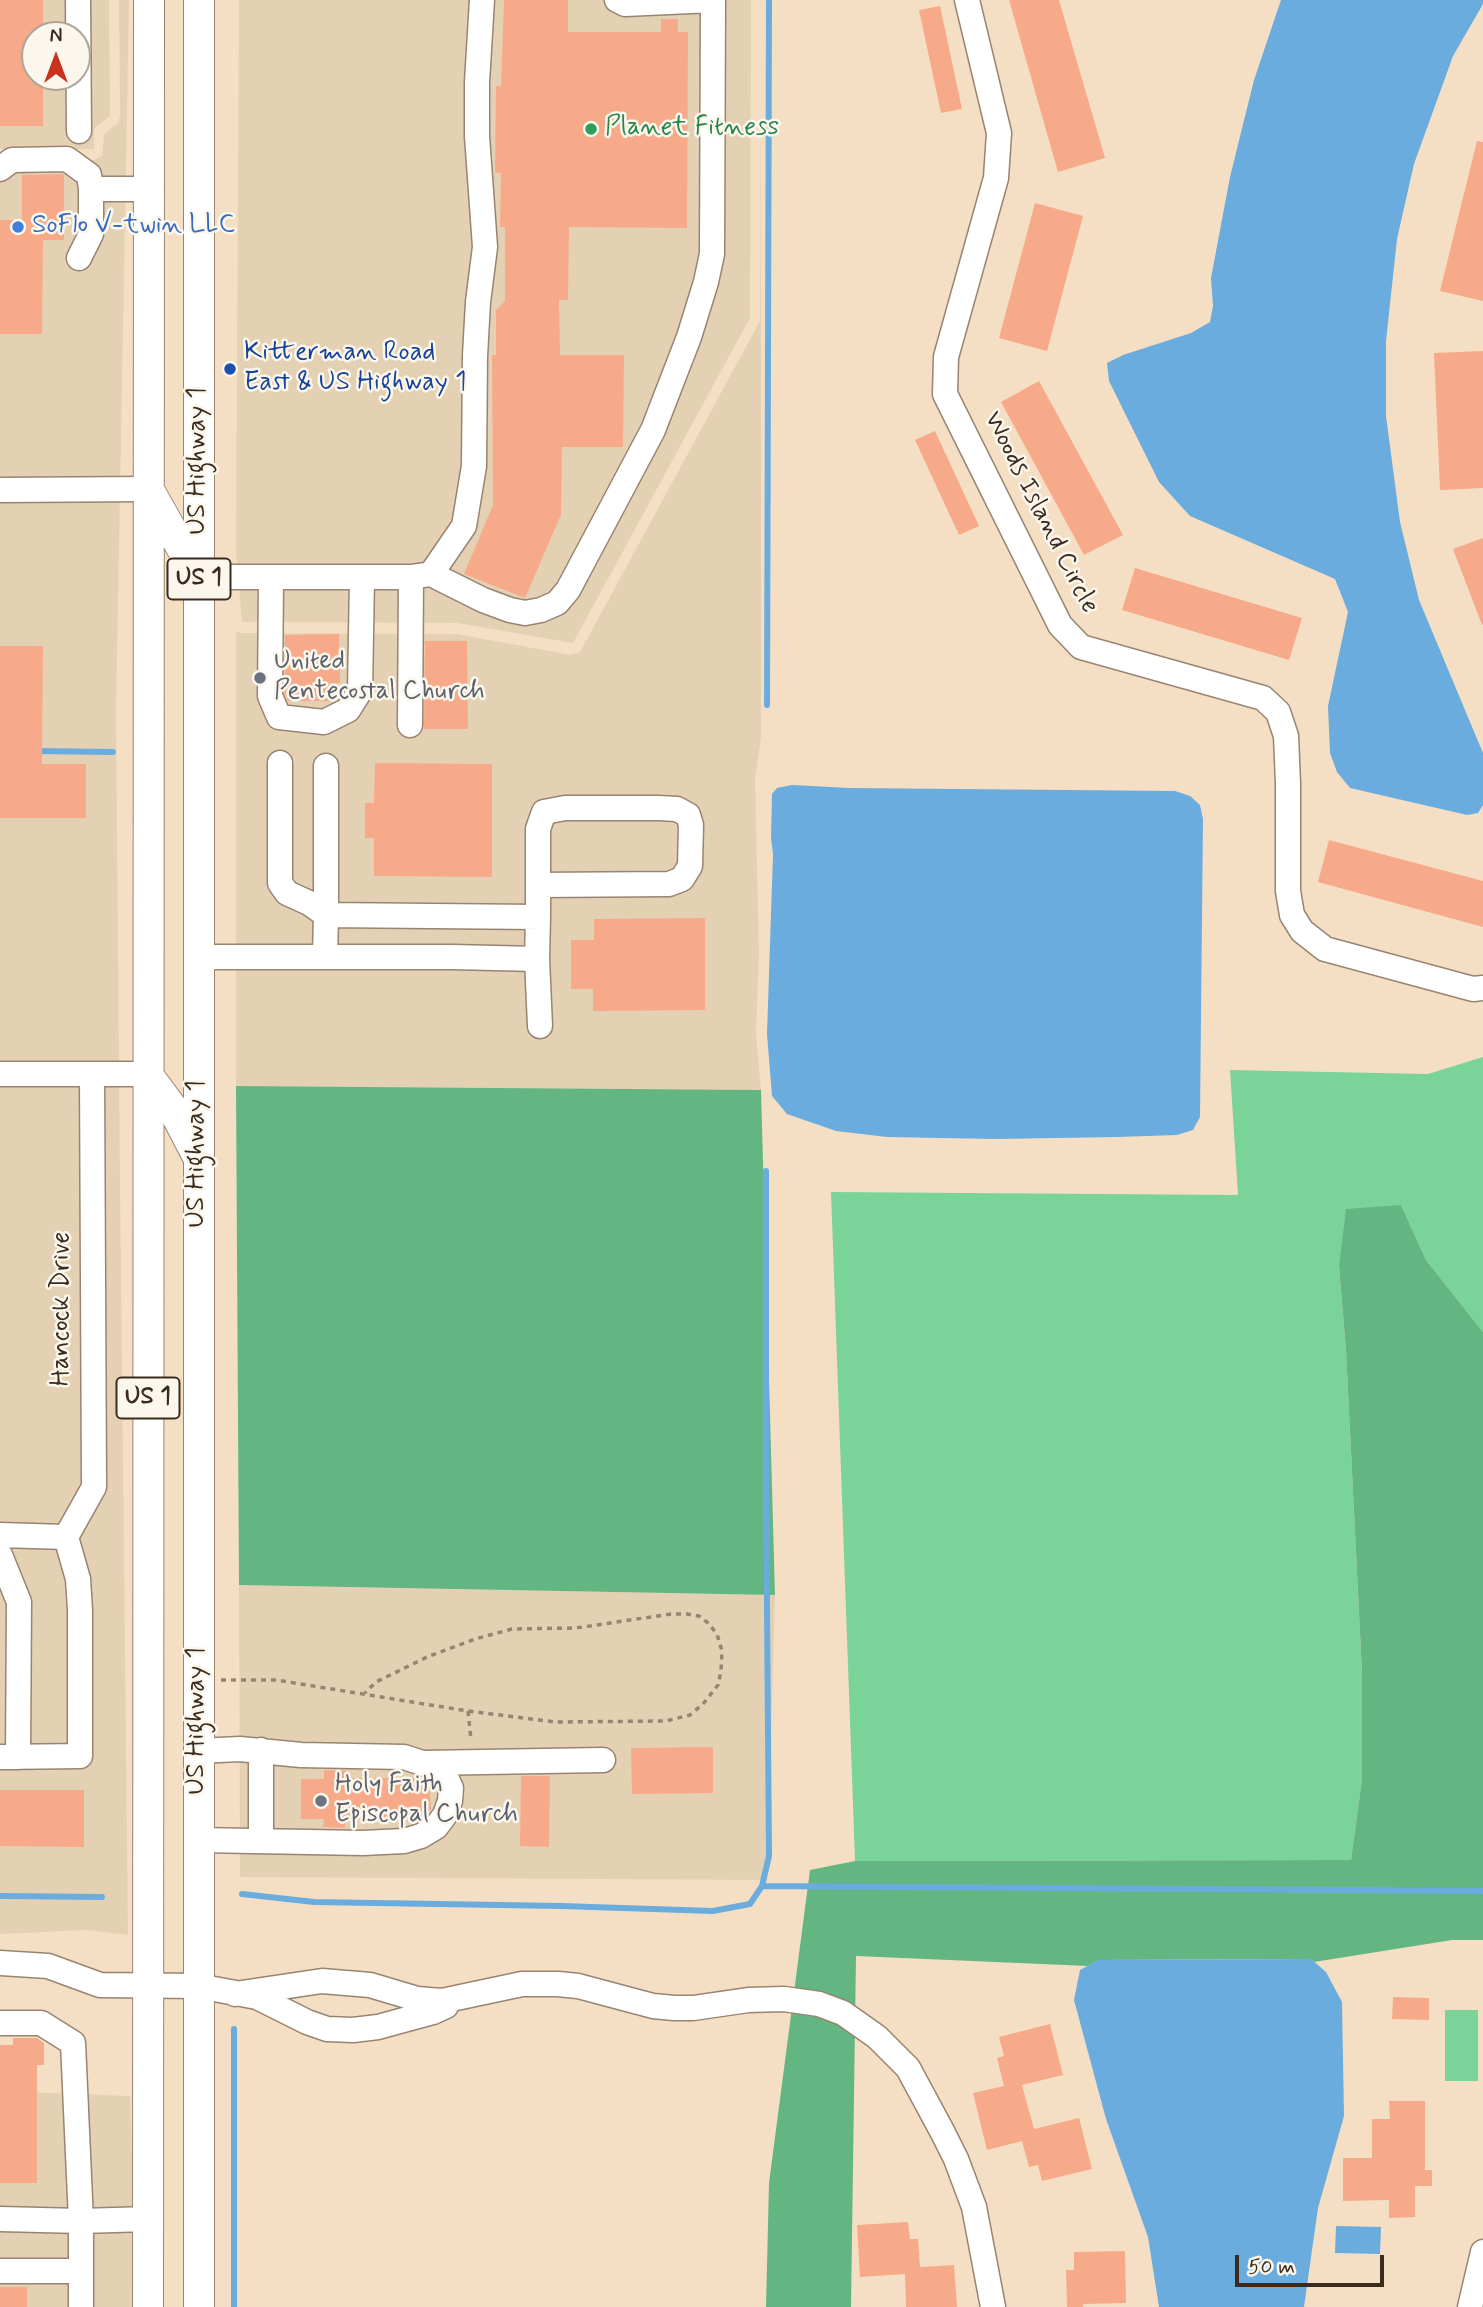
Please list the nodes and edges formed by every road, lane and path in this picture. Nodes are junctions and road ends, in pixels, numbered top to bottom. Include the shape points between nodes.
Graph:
1 (78, 0) edge
2 (149, 0) edge
3 (199, 0) edge
4 (482, 0) edge
5 (617, 0) edge
6 (713, 0) edge
7 (967, 0) edge
8 (79, 131) dead end
9 (0, 169) edge
10 (91, 188) junction
11 (148, 188) junction
12 (79, 258) dead end
13 (148, 489) junction
14 (0, 490) edge
15 (421, 575) junction
16 (199, 577) junction
17 (271, 577) junction
18 (362, 577) junction
19 (410, 725) dead end
20 (280, 762) dead end
21 (326, 765) dead end
22 (538, 885) junction
23 (326, 915) junction
24 (538, 917) junction
25 (198, 957) junction
26 (326, 957) junction
27 (537, 960) junction
28 (1483, 988) edge
29 (540, 1026) dead end
30 (0, 1074) edge
31 (92, 1074) junction
32 (147, 1074) junction
33 (198, 1158) junction
34 (0, 1535) edge
35 (66, 1537) junction
36 (0, 1556) edge
37 (198, 1679) junction
38 (365, 1693) junction
39 (468, 1711) junction
40 (261, 1750) junction
41 (198, 1751) junction
42 (9, 1757) edge
43 (603, 1760) dead end
44 (469, 1761) junction
45 (423, 1763) junction
46 (198, 1840) junction
47 (261, 1841) junction
48 (0, 1963) edge
49 (148, 1986) junction
50 (198, 1986) junction
51 (235, 1994) junction
52 (460, 1999) junction
53 (0, 2023) edge
54 (0, 2219) edge
55 (148, 2219) junction
56 (81, 2221) junction
57 (1483, 2252) edge
58 (0, 2270) edge
59 (81, 2272) junction
60 (81, 2307) edge
61 (148, 2307) edge
62 (199, 2307) edge
63 (993, 2307) edge
64 (1470, 2307) edge

1 - 8 street
2 - 11 main road, US Highway 1 / US 1
3 - 16 main road, US Highway 1 / US 1
4 - 15 street via 477,136 485,247 475,356 474,466 464,526
5 - 6 street via 625,4
6 - 15 street via 712,254 689,337 653,430 557,603 525,613
7 - 28 street, Woods Island Circle via 999,133 996,178 946,357 945,394 1060,625 1081,647 1263,698 1278,712 1286,736 1288,891 1292,915 1302,931 1325,949
9 - 10 street via 12,160 67,159 89,175
10 - 11 street
10 - 12 street via 91,234
11 - 13 main road, US Highway 1 / US 1
13 - 14 street
13 - 16 main road
13 - 32 main road, US Highway 1 / US 1
15 - 18 street
15 - 19 street
16 - 17 street
16 - 25 main road, US Highway 1 / US 1
17 - 18 street
17 - 18 street via 270,696 279,717 324,722 348,710 360,691
20 - 23 street via 280,883 287,893
21 - 23 street
22 - 22 street via 538,828 544,812 658,808 688,815 690,866 682,879 669,884
22 - 24 street
23 - 24 street
23 - 26 street
24 - 27 street
25 - 26 street
25 - 33 main road, US Highway 1 / US 1
26 - 27 street
27 - 29 street
30 - 31 street
31 - 32 street
31 - 35 street, Hancock Drive via 94,1487
32 - 33 main road via 173,1109
32 - 49 main road, US Highway 1 / US 1
33 - 37 main road, US Highway 1 / US 1
34 - 35 street
35 - 42 street via 78,1579 80,1610 80,1756
36 - 42 street via 19,1602
37 - 38 path via 276,1680
37 - 41 main road, US Highway 1 / US 1
38 - 39 path
38 - 39 path via 376,1682 427,1657 512,1629 576,1628 687,1614 708,1623 722,1651 718,1685 703,1704 690,1715 666,1721 555,1722
39 - 44 path
40 - 41 street
40 - 45 street
40 - 47 street
41 - 46 main road, US Highway 1 / US 1
43 - 44 street
44 - 45 street
45 - 47 street via 445,1775 451,1788 445,1815 421,1836 363,1843
46 - 47 street
46 - 50 main road, US Highway 1 / US 1
48 - 49 street via 48,1966 100,1985
49 - 50 street
49 - 55 main road, US Highway 1 / US 1
50 - 51 street
50 - 62 main road, US Highway 1 / US 1
51 - 52 street via 322,1982 370,1985 417,1999
51 - 52 street via 257,1997 327,2029 352,2030 433,2012
52 - 63 street via 523,1984 558,1984 664,2007 784,1999 843,2013 877,2037 908,2068 943,2133 974,2207
53 - 56 street via 41,2023 73,2043
54 - 56 street
55 - 56 street
55 - 61 main road, US Highway 1 / US 1
56 - 59 street
57 - 64 street
58 - 59 street
59 - 60 street

